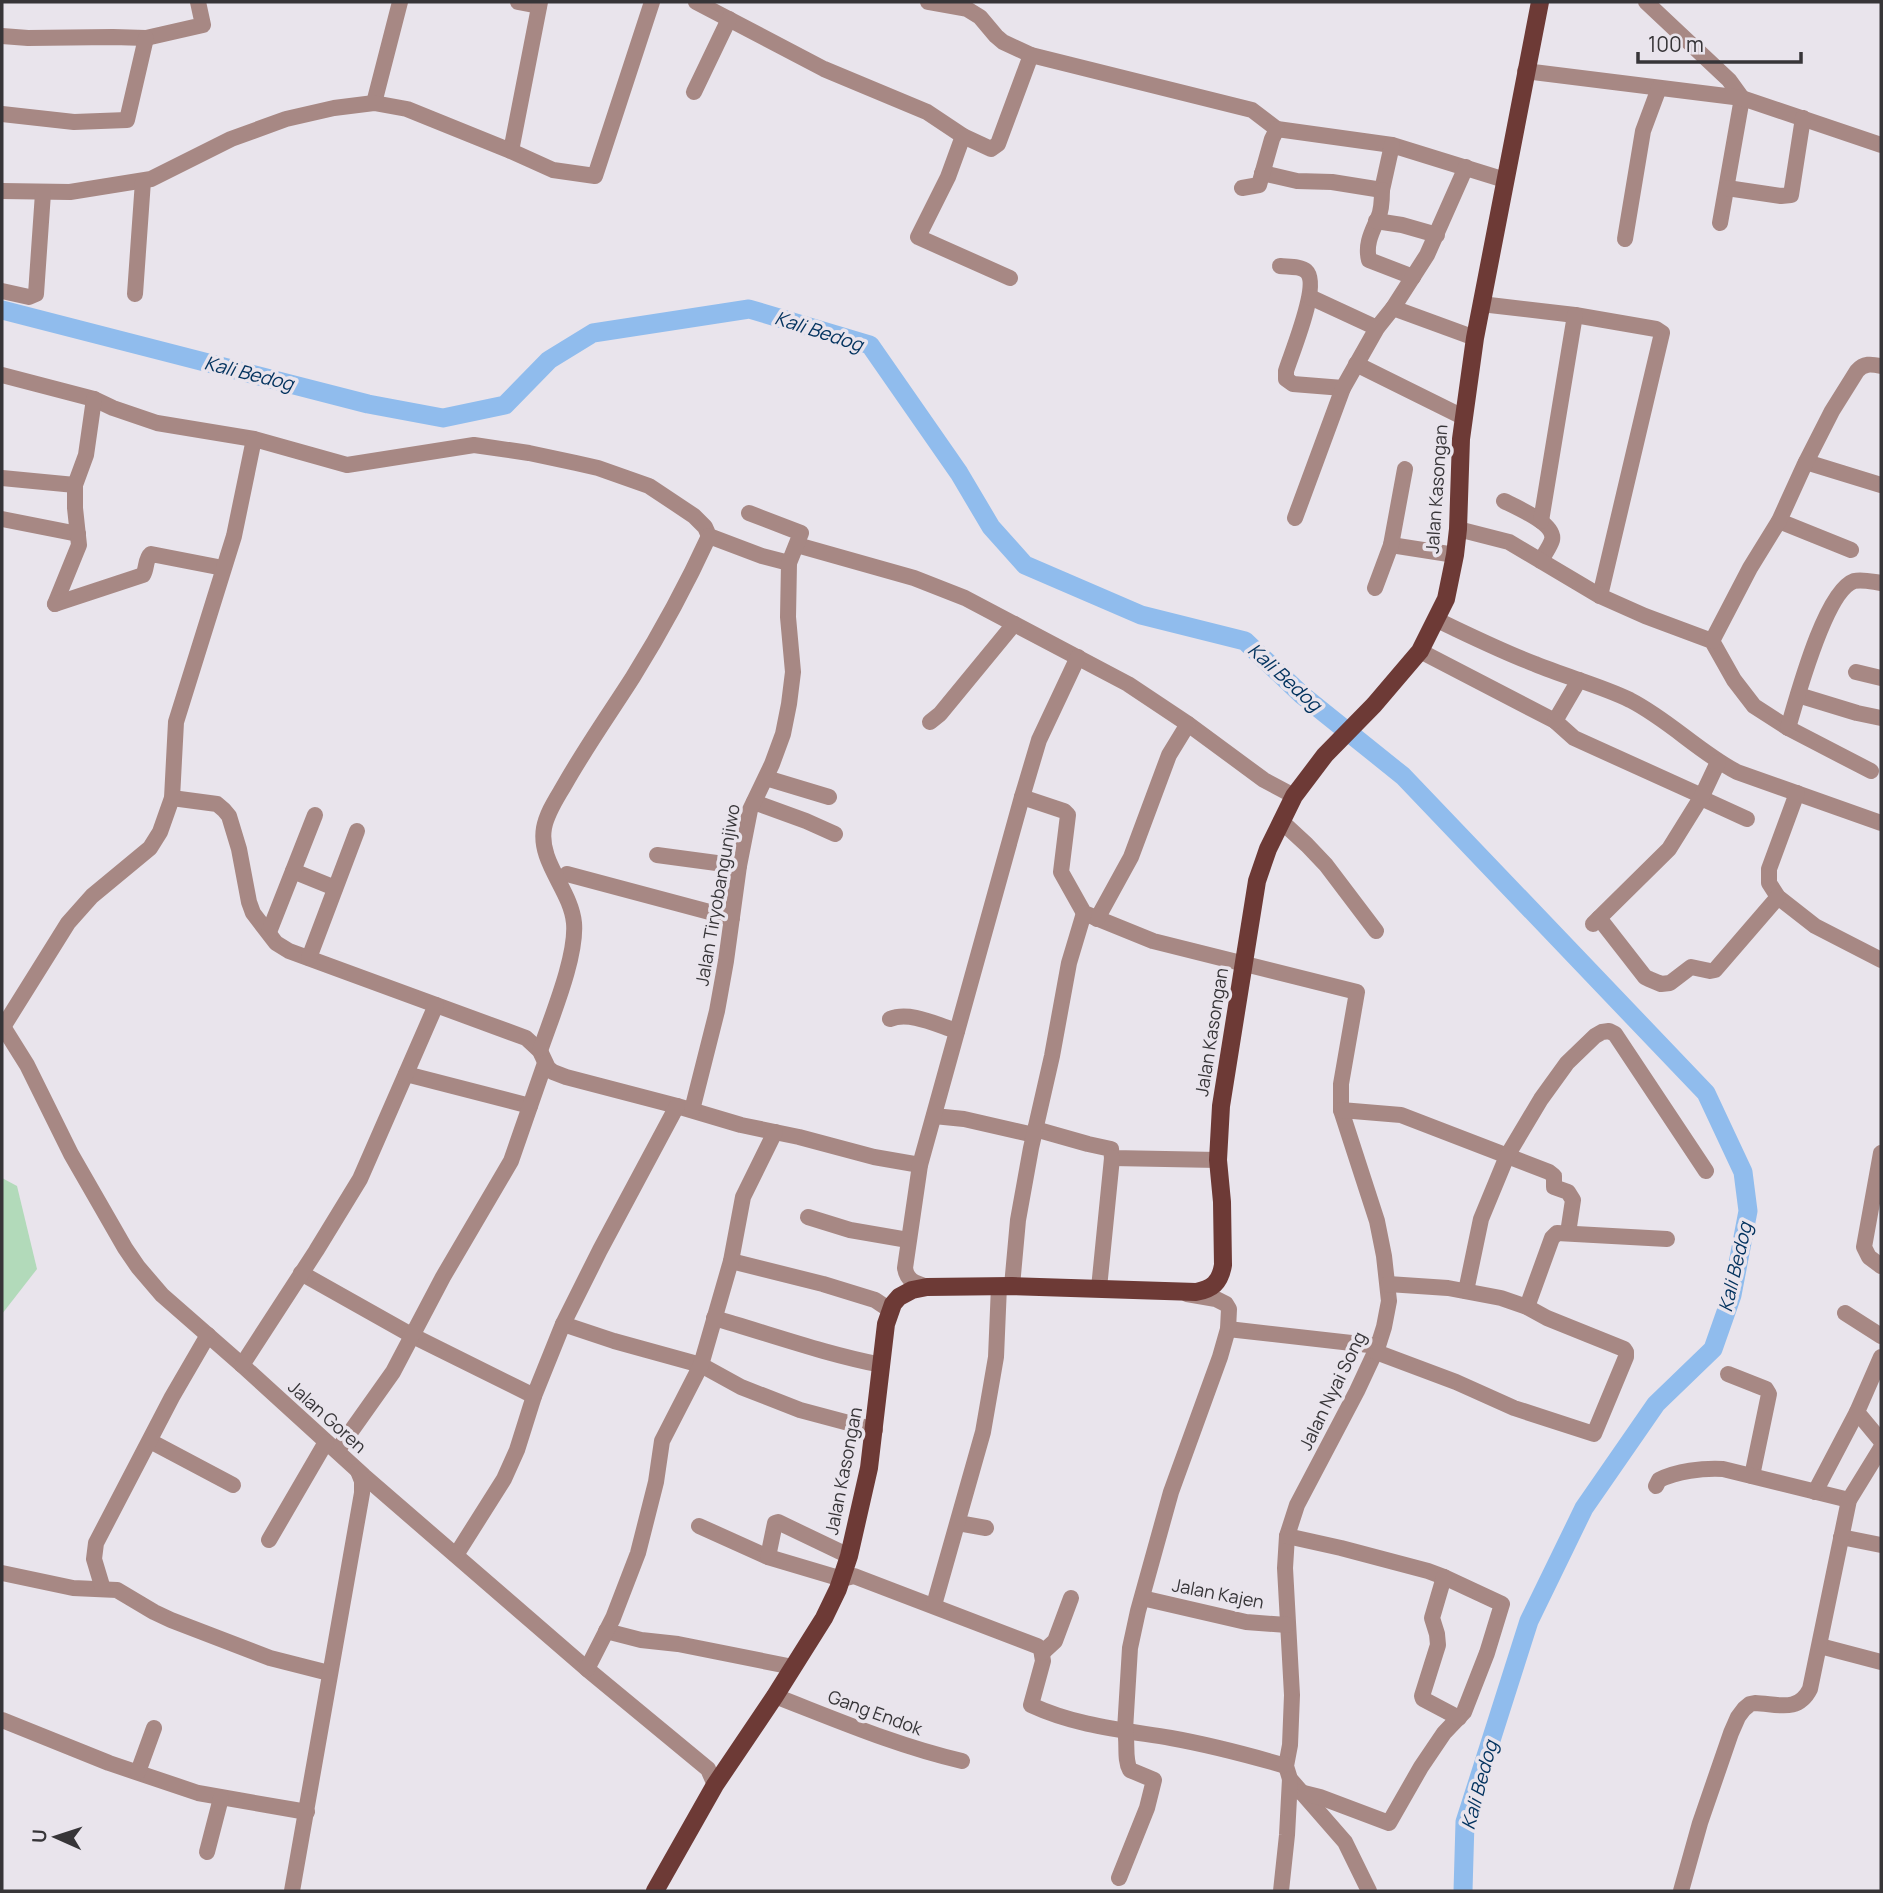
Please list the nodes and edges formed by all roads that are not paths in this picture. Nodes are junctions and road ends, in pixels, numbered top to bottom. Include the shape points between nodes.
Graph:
1 (198, 2) edge
2 (400, 2) edge
3 (518, 2) edge
4 (652, 2) edge
5 (696, 2) edge
6 (928, 2) edge
7 (1540, 2) edge
8 (1646, 2) edge
9 (539, 4) edge
10 (729, 19) junction
11 (2, 36) edge
12 (146, 38) junction
13 (1031, 55) junction
14 (1525, 71) junction
15 (1659, 88) junction
16 (694, 92) dead end
17 (1742, 98) junction
18 (374, 103) junction
19 (2, 114) edge
20 (1803, 118) junction
21 (1278, 129) junction
22 (963, 136) junction
23 (1392, 145) junction
24 (1881, 145) edge
25 (511, 150) junction
26 (1466, 167) junction
27 (1262, 173) junction
28 (1505, 180) junction
29 (144, 181) junction
30 (1242, 188) dead end
31 (1727, 188) junction
32 (1382, 190) junction
33 (2, 191) edge
34 (44, 193) junction
35 (1376, 221) junction
36 (1720, 223) dead end
37 (1437, 235) junction
38 (1625, 239) dead end
39 (1280, 266) dead end
40 (1413, 277) junction
41 (1010, 278) dead end
42 (2, 291) edge
43 (135, 294) dead end
44 (1310, 297) junction
45 (1481, 304) junction
46 (1393, 308) junction
47 (1575, 315) junction
48 (1377, 328) junction
49 (1475, 338) junction
50 (1356, 364) junction
51 (1881, 366) edge
52 (2, 375) edge
53 (1343, 388) junction
54 (94, 399) junction
55 (1463, 417) junction
56 (254, 439) junction
57 (1806, 462) junction
58 (1405, 469) dead end
59 (2, 478) edge
60 (75, 485) junction
61 (1881, 485) edge
62 (1504, 501) dead end
63 (749, 513) dead end
64 (1295, 518) dead end
65 (2, 519) edge
66 (1541, 521) junction
67 (1779, 521) junction
68 (1458, 529) junction
69 (78, 534) junction
70 (709, 536) junction
71 (797, 545) junction
72 (1391, 545) junction
73 (1851, 550) dead end
74 (1455, 555) junction
75 (1541, 561) junction
76 (789, 564) junction
77 (223, 568) junction
78 (1880, 579) edge
79 (1375, 588) dead end
80 (1600, 596) junction
81 (1437, 620) junction
82 (1014, 624) junction
83 (1712, 641) junction
84 (1420, 650) junction
85 (1078, 657) junction
86 (1856, 672) dead end
87 (1881, 678) edge
88 (1579, 680) junction
89 (1798, 695) junction
90 (1881, 718) edge
91 (1555, 721) junction
92 (930, 722) dead end
93 (1188, 724) junction
94 (1788, 728) junction
95 (1718, 762) junction
96 (1871, 771) dead end
97 (766, 778) junction
98 (1797, 793) junction
99 (1294, 796) junction
100 (829, 797) dead end
101 (1023, 797) junction
102 (1701, 797) junction
103 (172, 798) junction
104 (754, 802) junction
105 (315, 815) dead end
106 (1747, 819) dead end
107 (1280, 821) junction
108 (1881, 823) edge
109 (357, 831) dead end
110 (835, 834) dead end
111 (657, 855) dead end
112 (739, 866) junction
113 (293, 870) junction
114 (567, 874) dead end
115 (335, 888) junction
116 (1779, 897) junction
117 (1090, 916) junction
118 (732, 918) junction
119 (1376, 931) dead end
120 (270, 932) junction
121 (309, 958) junction
122 (1881, 960) edge
123 (1244, 963) junction
124 (436, 1006) junction
125 (890, 1018) dead end
126 (2, 1026) edge
127 (957, 1031) junction
128 (543, 1057) junction
129 (406, 1074) junction
130 (530, 1106) junction
131 (684, 1108) junction
132 (1341, 1110) junction
133 (934, 1116) junction
134 (775, 1132) junction
135 (1035, 1132) junction
136 (1881, 1153) edge
137 (1507, 1156) junction
138 (1112, 1158) junction
139 (1218, 1160) junction
140 (920, 1165) junction
141 (1706, 1171) dead end
142 (808, 1217) dead end
143 (1568, 1233) junction
144 (1667, 1239) dead end
145 (908, 1240) junction
146 (905, 1258) junction
147 (731, 1261) junction
148 (1223, 1265) junction
149 (1881, 1266) edge
150 (301, 1273) junction
151 (1388, 1284) junction
152 (1005, 1286) junction
153 (927, 1287) junction
154 (1099, 1288) junction
155 (1466, 1291) junction
156 (1181, 1293) junction
157 (892, 1307) junction
158 (1527, 1307) junction
159 (1229, 1309) junction
160 (1845, 1313) dead end
161 (714, 1318) junction
162 (563, 1324) junction
163 (1228, 1329) junction
164 (208, 1335) junction
165 (413, 1336) junction
166 (1881, 1336) edge
167 (1377, 1349) junction
168 (1881, 1357) edge
169 (242, 1365) junction
170 (701, 1365) junction
171 (882, 1365) junction
172 (1728, 1374) dead end
173 (534, 1396) junction
174 (1857, 1412) junction
175 (875, 1430) junction
176 (150, 1441) junction
177 (1881, 1441) edge
178 (331, 1446) junction
179 (1881, 1448) edge
180 (358, 1471) junction
181 (1752, 1476) junction
182 (233, 1485) dead end
183 (1656, 1486) dead end
184 (379, 1489) junction
185 (1815, 1492) junction
186 (362, 1493) junction
187 (1849, 1500) junction
188 (958, 1523) junction
189 (699, 1526) dead end
190 (986, 1528) dead end
191 (1287, 1536) junction
192 (1841, 1537) junction
193 (269, 1540) dead end
194 (1881, 1545) edge
195 (456, 1555) junction
196 (768, 1556) junction
197 (849, 1556) junction
198 (2, 1573) edge
199 (1444, 1577) junction
200 (842, 1579) junction
201 (103, 1589) junction
202 (1071, 1598) dead end
203 (1142, 1598) junction
204 (934, 1605) junction
205 (1287, 1625) junction
206 (606, 1632) junction
207 (1820, 1646) junction
208 (1042, 1653) junction
209 (1881, 1662) edge
210 (793, 1667) junction
211 (587, 1669) junction
212 (329, 1673) junction
213 (775, 1696) junction
214 (1459, 1718) junction
215 (2, 1720) edge
216 (155, 1728) dead end
217 (1125, 1730) junction
218 (962, 1761) dead end
219 (138, 1772) junction
220 (716, 1775) junction
221 (1292, 1779) junction
222 (221, 1798) junction
223 (307, 1812) junction
224 (207, 1852) dead end
225 (1119, 1878) dead end
226 (292, 1891) edge
227 (655, 1891) edge
228 (1281, 1891) edge
229 (1369, 1891) edge
230 (1681, 1891) edge

1 - 12 street via 203,25
2 - 18 street
3 - 9 street
4 - 25 street via 595,176 552,170
5 - 10 street
6 - 13 street via 977,14 996,36
7 - 14 main road, Jalan Kasongan
8 - 17 street via 1729,80
9 - 25 street
10 - 16 street
10 - 22 street via 824,69 927,112
11 - 12 street
12 - 19 street via 127,120 74,122
13 - 21 street via 1252,110
13 - 22 street via 996,147 987,148
14 - 15 street
14 - 28 main road, Jalan Kasongan
15 - 17 street
15 - 38 street via 1643,131
17 - 20 street
17 - 31 street
18 - 25 street via 407,109
18 - 29 street via 286,119 231,139
20 - 24 street
20 - 31 street via 1790,195
21 - 23 street
21 - 27 street
22 - 41 street via 918,237
23 - 26 street
23 - 32 street
26 - 28 street
26 - 37 street
27 - 30 street via 1259,185
27 - 32 street
28 - 45 main road, Jalan Kasongan
29 - 34 street
29 - 43 street
31 - 36 street
32 - 35 street
33 - 34 street
34 - 42 street via 36,294 29,297
35 - 37 street
35 - 40 street via 1367,244 1369,260
37 - 40 street
39 - 44 street via 1307,272
40 - 46 street
44 - 48 street
44 - 53 street via 1286,371 1287,381
45 - 47 street
45 - 49 main road, Jalan Kasongan
46 - 48 street
46 - 49 street
47 - 66 street
47 - 80 street via 1661,333
48 - 50 street
49 - 55 main road, Jalan Kasongan
50 - 53 street
50 - 55 street
51 - 57 street via 1865,365 1857,371
52 - 54 street
53 - 64 street
54 - 56 street via 157,423
54 - 60 street via 86,455
55 - 68 main road, Jalan Kasongan
56 - 70 street via 347,465 474,445 528,453 598,468 649,486 694,516
56 - 77 street
57 - 61 street
57 - 67 street
58 - 72 street
59 - 60 street
60 - 69 street
62 - 66 street
63 - 71 street via 802,533
65 - 69 street
66 - 75 street via 1553,537
67 - 73 street
67 - 83 street
68 - 74 main road, Jalan Kasongan
68 - 75 street via 1509,542
69 - 77 street via 79,545 55,604 144,575 151,554
70 - 76 street
70 - 128 street via 634,675 548,813 544,845 574,921
71 - 76 street
71 - 82 street via 914,578 965,597
72 - 74 street
72 - 79 street
74 - 81 main road, Jalan Kasongan
75 - 80 street
76 - 97 street, Jalan Tiryobangunjiwo via 793,673 783,734
77 - 103 street via 176,722
78 - 89 street via 1856,580 1844,588 1823,622
80 - 83 street
81 - 84 main road, Jalan Kasongan
81 - 88 street
82 - 85 street
82 - 92 street
83 - 94 street via 1743,694
84 - 91 street
84 - 99 main road, Jalan Kasongan
85 - 93 street
85 - 101 street via 1039,740
86 - 87 street
88 - 91 street
88 - 95 street via 1656,714
89 - 90 street
89 - 94 street
91 - 102 street via 1574,738
93 - 99 street via 1264,780
93 - 117 street via 1169,755 1130,857
94 - 96 street
95 - 98 street
95 - 102 street
97 - 100 street
97 - 104 street, Jalan Tiryobangunjiwo
98 - 108 street
98 - 116 street via 1769,869 1769,883
99 - 107 main road, Jalan Kasongan
101 - 117 street via 1068,815 1061,872
101 - 127 street
102 - 106 street
102 - 116 street via 1669,849 1596,921 1645,977 1670,983 1691,967 1715,970
103 - 120 street via 217,804 225,810 253,913
103 - 126 street via 150,848 92,896 68,923
104 - 110 street
104 - 112 street, Jalan Tiryobangunjiwo
105 - 113 street
107 - 119 street via 1326,865
107 - 123 main road, Jalan Kasongan via 1257,881
109 - 115 street
111 - 112 street
112 - 118 street, Jalan Tiryobangunjiwo
113 - 115 street
113 - 120 street
114 - 118 street
115 - 121 street
116 - 122 street via 1815,926
117 - 123 street via 1153,941
117 - 135 street via 1069,963
118 - 131 street, Jalan Tiryobangunjiwo via 717,1011
120 - 121 street via 276,943
121 - 124 street
123 - 132 street, Jalan Nyai Song via 1357,992
123 - 139 main road, Jalan Kasongan via 1223,1082
124 - 128 street via 526,1038
124 - 129 street
125 - 127 street via 912,1017
126 - 164 street, Jalan Goren via 131,1257 162,1295
127 - 133 street
128 - 130 street
128 - 131 street via 553,1072 566,1077
129 - 130 street
129 - 150 street via 360,1179
130 - 165 street via 511,1161
131 - 134 street
131 - 162 street, Jalan Tiryobangunjiwo via 600,1250
132 - 137 street via 1401,1115
132 - 151 street, Jalan Nyai Song via 1377,1221
133 - 135 street
133 - 140 street
134 - 140 street
134 - 147 street via 743,1196
135 - 138 street via 1111,1149
135 - 152 street
136 - 149 street via 1864,1247
137 - 141 street via 1567,1063 1595,1036 1609,1031
137 - 143 street via 1549,1172 1554,1187 1570,1194
137 - 155 street via 1481,1219
138 - 139 street
138 - 154 street
139 - 148 main road, Jalan Kasongan
140 - 145 street
142 - 145 street
143 - 144 street
143 - 158 street via 1552,1238
145 - 146 street
146 - 153 street via 906,1275
146 - 157 street
147 - 157 street
147 - 161 street
148 - 156 main road via 1213,1287
148 - 159 street
150 - 165 street
150 - 169 street
151 - 155 street
151 - 167 street, Jalan Nyai Song via 1387,1312
152 - 153 main road
152 - 154 main road
152 - 188 street via 983,1432
153 - 157 main road via 905,1293
154 - 156 main road
155 - 158 street
156 - 159 street via 1223,1301
157 - 171 main road, Jalan Kasongan
158 - 167 street via 1625,1350 1594,1434 1514,1408
159 - 163 street
160 - 166 street
161 - 170 street
161 - 171 street
162 - 170 street
162 - 173 street, Jalan Tiryobangunjiwo
163 - 167 street
163 - 203 street via 1171,1492
164 - 169 street, Jalan Goren
164 - 176 street
165 - 173 street
165 - 178 street via 393,1372
167 - 191 street, Jalan Nyai Song via 1297,1506
168 - 174 street
169 - 178 street, Jalan Goren
170 - 175 street via 747,1390 800,1410
170 - 206 street via 662,1441 638,1553
171 - 175 main road, Jalan Kasongan
172 - 181 street via 1769,1394
173 - 195 street, Jalan Tiryobangunjiwo via 504,1479
174 - 177 street
174 - 185 street
175 - 197 main road, Jalan Kasongan
176 - 182 street
176 - 201 street via 96,1543 94,1559
178 - 180 street, Jalan Goren
178 - 193 street
179 - 187 street
180 - 184 street, Jalan Goren
180 - 186 street
181 - 183 street via 1702,1469 1667,1475
181 - 185 street
184 - 186 street via 369,1487
184 - 195 street, Jalan Goren
185 - 187 street
186 - 212 street
187 - 192 street
188 - 190 street
188 - 204 street
189 - 196 street
191 - 199 street
191 - 205 street, Jalan Nyai Song
192 - 194 street
192 - 207 street
195 - 211 street, Jalan Goren
196 - 197 street via 778,1522
196 - 200 street
197 - 200 main road, Jalan Kasongan
198 - 201 street via 66,1587
199 - 214 street via 1432,1618 1438,1645 1422,1696
199 - 214 street via 1502,1604
200 - 204 street via 854,1576
200 - 210 main road, Jalan Kasongan
201 - 212 street via 117,1590 161,1615 270,1658
202 - 208 street via 1055,1641
203 - 205 street, Jalan Kajen via 1246,1622
203 - 217 street via 1130,1647
204 - 208 street via 1037,1646
205 - 221 street, Jalan Nyai Song
206 - 210 street
206 - 211 street
207 - 209 street
207 - 230 street via 1810,1689 1801,1702 1750,1704 1738,1717
208 - 217 street via 1031,1705 1071,1721
210 - 213 main road, Jalan Kasongan
211 - 220 street, Jalan Goren
212 - 223 street
213 - 218 street, Gang Endok via 923,1752
213 - 220 main road, Jalan Kasongan
214 - 221 street via 1444,1732 1389,1823 1320,1797
215 - 219 street
216 - 219 street
217 - 221 street via 1206,1745
217 - 225 street via 1128,1767 1154,1780
219 - 222 street
220 - 227 main road, Jalan Kasongan
221 - 228 street, Jalan Nyai Song
221 - 229 street via 1345,1842
222 - 223 street
222 - 224 street
223 - 226 street

